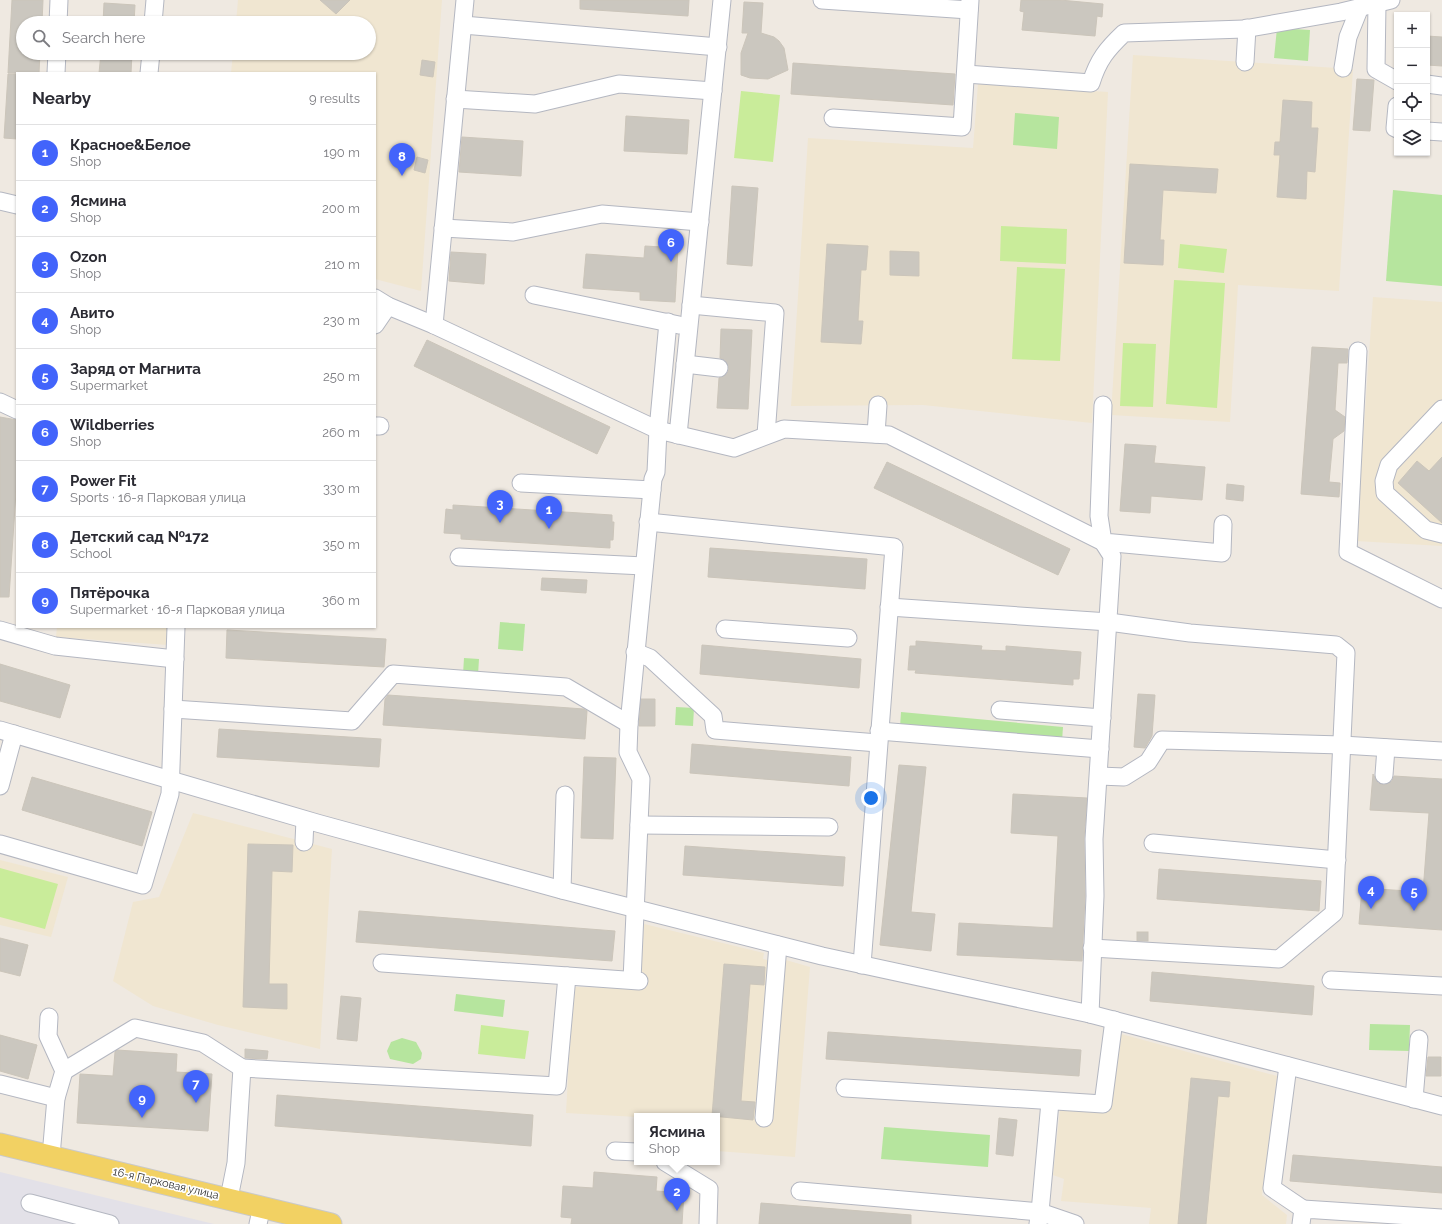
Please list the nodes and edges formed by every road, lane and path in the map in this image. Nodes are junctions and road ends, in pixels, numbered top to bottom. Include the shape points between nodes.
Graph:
1 (59, 0) edge
2 (155, 0) edge
3 (465, 0) edge
4 (722, 0) edge
5 (822, 0) edge
6 (1384, 2) edge
7 (970, 5) edge
8 (1360, 8) junction
9 (58, 16) edge
10 (154, 16) edge
11 (463, 25) junction
12 (1247, 28) junction
13 (718, 47) junction
14 (57, 60) edge
15 (150, 60) edge
16 (1245, 62) dead end
17 (1343, 68) dead end
18 (56, 72) edge
19 (149, 72) edge
20 (966, 74) junction
21 (1394, 79) edge
22 (1430, 84) edge
23 (1442, 86) edge
24 (713, 91) junction
25 (456, 99) junction
26 (833, 118) dead end
27 (1430, 131) edge
28 (1442, 132) edge
29 (0, 201) edge
30 (16, 206) edge
31 (700, 222) junction
32 (443, 228) junction
33 (534, 295) dead end
34 (381, 302) edge
35 (691, 305) junction
36 (376, 321) edge
37 (668, 322) junction
38 (434, 325) junction
39 (689, 327) junction
40 (1358, 351) dead end
41 (685, 364) junction
42 (719, 368) dead end
43 (0, 402) edge
44 (878, 405) dead end
45 (1103, 405) dead end
46 (1442, 409) edge
47 (16, 410) edge
48 (658, 430) junction
49 (876, 434) junction
50 (678, 435) junction
51 (766, 435) junction
52 (521, 483) dead end
53 (652, 490) junction
54 (648, 522) junction
55 (1223, 524) dead end
56 (1442, 534) edge
57 (1103, 542) junction
58 (459, 557) dead end
59 (644, 566) junction
60 (1442, 598) edge
61 (889, 607) junction
62 (1109, 622) junction
63 (176, 628) edge
64 (725, 629) dead end
65 (0, 630) edge
66 (848, 638) dead end
67 (635, 652) junction
68 (175, 659) junction
69 (173, 709) junction
70 (1000, 710) dead end
71 (1102, 718) junction
72 (629, 724) junction
73 (7, 732) edge
74 (879, 737) junction
75 (1342, 745) junction
76 (1386, 748) junction
77 (1100, 749) junction
78 (1442, 751) edge
79 (1384, 775) dead end
80 (1099, 776) junction
81 (170, 779) junction
82 (0, 786) edge
83 (565, 795) dead end
84 (305, 820) junction
85 (639, 825) junction
86 (829, 827) dead end
87 (304, 842) dead end
88 (1153, 843) dead end
89 (0, 844) edge
90 (1337, 860) junction
91 (562, 890) junction
92 (636, 909) junction
93 (778, 945) junction
94 (1092, 948) junction
95 (382, 963) dead end
96 (862, 965) junction
97 (567, 976) junction
98 (1331, 980) dead end
99 (1442, 986) edge
100 (1090, 1014) junction
101 (49, 1017) dead end
102 (1114, 1020) junction
103 (1419, 1039) dead end
104 (1288, 1066) junction
105 (242, 1068) junction
106 (64, 1071) junction
107 (0, 1084) edge
108 (845, 1088) dead end
109 (56, 1098) junction
110 (1414, 1099) junction
111 (1050, 1102) junction
112 (1442, 1106) edge
113 (764, 1118) dead end
114 (0, 1144) edge
115 (615, 1151) dead end
116 (634, 1152) edge
117 (51, 1156) junction
118 (670, 1165) edge
119 (800, 1192) dead end
120 (230, 1198) junction
121 (30, 1203) dead end
122 (260, 1215) edge
123 (1302, 1217) edge
124 (1039, 1218) edge
125 (1442, 1218) edge
126 (110, 1224) edge
127 (331, 1224) edge
128 (708, 1224) edge
129 (1075, 1224) edge

1 - 9 lane
2 - 10 lane
3 - 11 lane
4 - 13 lane
5 - 7 lane
6 - 8 lane
6 - 21 lane via 1376,69
7 - 20 lane
8 - 12 lane
8 - 17 lane via 1348,37
11 - 13 lane
11 - 25 lane
12 - 16 lane
12 - 20 lane via 1124,33 1108,48 1096,66 1092,83
13 - 24 lane
14 - 18 lane
15 - 19 lane
20 - 26 lane via 962,127
22 - 23 lane
24 - 25 lane via 619,84 535,104
24 - 31 lane
25 - 32 lane
27 - 28 lane
29 - 30 lane
31 - 32 lane via 602,214 513,232
31 - 35 lane
32 - 38 lane
33 - 37 lane
34 - 36 lane
34 - 38 lane
35 - 39 lane
35 - 51 lane via 775,313
37 - 39 lane
37 - 48 lane
38 - 48 lane
39 - 41 lane
40 - 60 lane via 1348,552
41 - 42 lane
41 - 50 lane
43 - 47 lane
44 - 49 lane
45 - 57 lane via 1099,516
46 - 56 lane via 1389,465 1384,481 1385,493 1426,530
48 - 50 lane
48 - 53 lane via 656,472 652,479
49 - 51 lane via 784,429
49 - 57 lane via 889,435
50 - 51 lane via 734,448
52 - 53 lane
53 - 54 lane
54 - 59 lane
54 - 61 lane via 894,547
55 - 57 lane via 1222,553
57 - 62 lane via 1112,556
58 - 59 lane
59 - 67 lane
61 - 62 lane
61 - 74 lane
62 - 71 lane
62 - 75 lane via 1190,633 1336,645 1346,653
63 - 68 lane
64 - 66 lane
65 - 68 lane via 20,639 55,646
67 - 72 lane
67 - 74 lane via 650,658 713,716 715,730
68 - 69 lane
69 - 72 lane via 352,720 393,674 566,687
69 - 81 lane
70 - 71 lane
71 - 77 lane
72 - 85 lane via 628,752 641,779
73 - 81 lane
73 - 82 lane
74 - 77 lane
74 - 96 lane
75 - 76 lane
75 - 80 lane via 1162,740 1148,762 1124,778
75 - 90 lane
76 - 78 lane
76 - 79 lane
77 - 80 lane
80 - 94 lane via 1094,839
81 - 84 lane
81 - 89 lane via 170,794 143,885
83 - 91 lane
84 - 87 lane
84 - 91 lane
85 - 86 lane
85 - 92 lane
88 - 90 lane
90 - 94 lane via 1334,914 1279,959
91 - 92 lane
92 - 93 lane
92 - 97 lane via 636,980
93 - 96 lane
93 - 113 lane
94 - 100 lane
95 - 97 lane
96 - 100 lane
97 - 105 lane via 557,1086
98 - 99 lane
100 - 102 lane
101 - 106 lane via 48,1036
102 - 104 lane via 1258,1065
102 - 111 lane via 1103,1104
103 - 110 lane
104 - 110 lane
104 - 123 lane via 1272,1188
105 - 106 lane via 203,1043 134,1028
105 - 120 lane via 236,1163
106 - 109 lane
107 - 109 lane
108 - 111 lane
109 - 117 lane
110 - 112 lane
111 - 124 lane
114 - 117 main road, 16-я Парковая улица
115 - 116 lane
117 - 120 main road, 16-я Парковая улица
118 - 128 lane via 709,1189
119 - 124 lane
120 - 122 main road, 16-я Парковая улица
121 - 126 lane
122 - 127 main road, 16-я Парковая улица
123 - 125 lane
124 - 129 lane

